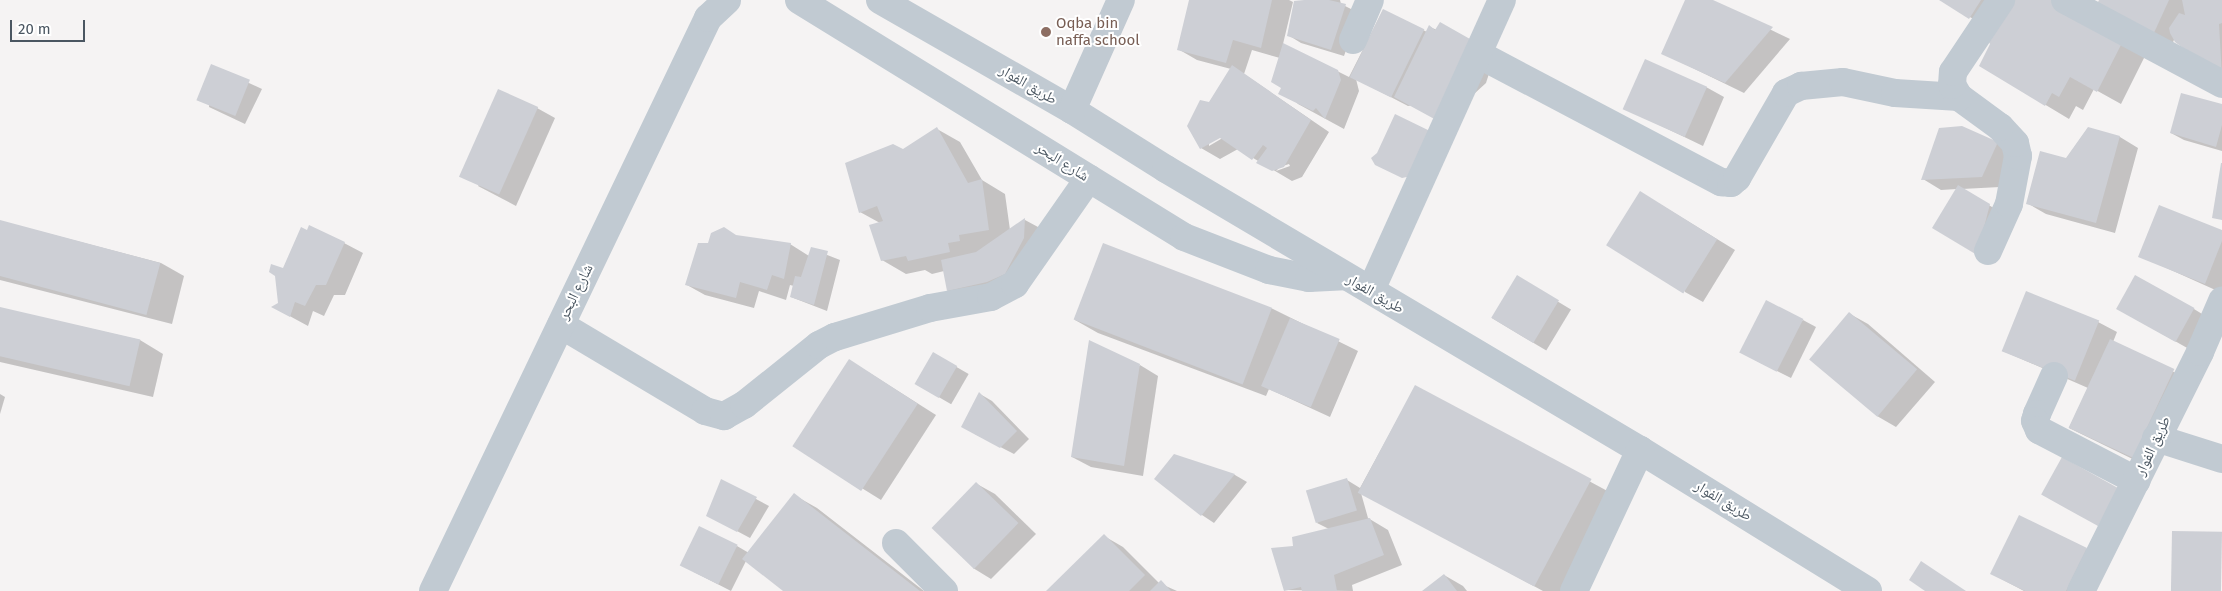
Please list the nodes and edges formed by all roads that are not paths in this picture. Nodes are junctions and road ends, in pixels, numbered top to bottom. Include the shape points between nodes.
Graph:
1 (727, 0) edge
2 (799, 0) edge
3 (880, 0) edge
4 (1121, 0) edge
5 (1370, 0) edge
6 (1502, 0) edge
7 (2001, 0) edge
8 (2065, 0) edge
9 (1353, 40) dead end
10 (1478, 54) junction
11 (2222, 84) edge
12 (1959, 97) junction
13 (1072, 110) junction
14 (1088, 178) junction
15 (1988, 251) dead end
16 (1344, 276) junction
17 (1371, 290) junction
18 (2222, 300) edge
19 (561, 325) junction
20 (2054, 376) dead end
21 (2156, 438) junction
22 (1640, 450) junction
23 (2222, 458) edge
24 (2137, 481) junction
25 (896, 543) dead end
26 (433, 591) edge
27 (944, 591) edge
28 (1574, 591) edge
29 (1868, 591) edge
30 (2081, 591) edge

1 - 19 street, شارع البحر via 708,18
2 - 14 street, شارع البحر
3 - 13 street, طريق الفوار
4 - 13 street
5 - 9 street
6 - 10 street
7 - 12 street via 1953,72 1952,85
8 - 11 street
10 - 12 street via 1721,182 1731,183 1737,178 1786,93 1800,86 1843,82 1894,93
10 - 17 street
12 - 15 street via 2000,127 2015,143 2018,156 2008,204
13 - 16 street, طريق الفوار
14 - 16 street, شارع البحر via 1184,237 1233,259 1309,278
14 - 19 street via 1015,284 991,297 930,308 835,337 819,345 744,405 724,416 705,411
16 - 17 street, طريق الفوار
17 - 22 street, طريق الفوار
18 - 21 street, طريق الفوار via 2200,352
19 - 26 street, شارع البحر
20 - 24 street via 2037,414 2039,430
21 - 23 street
21 - 24 street, طريق الفوار
22 - 28 street
22 - 29 street, طريق الفوار
24 - 30 street, طريق الفوار
25 - 27 street

